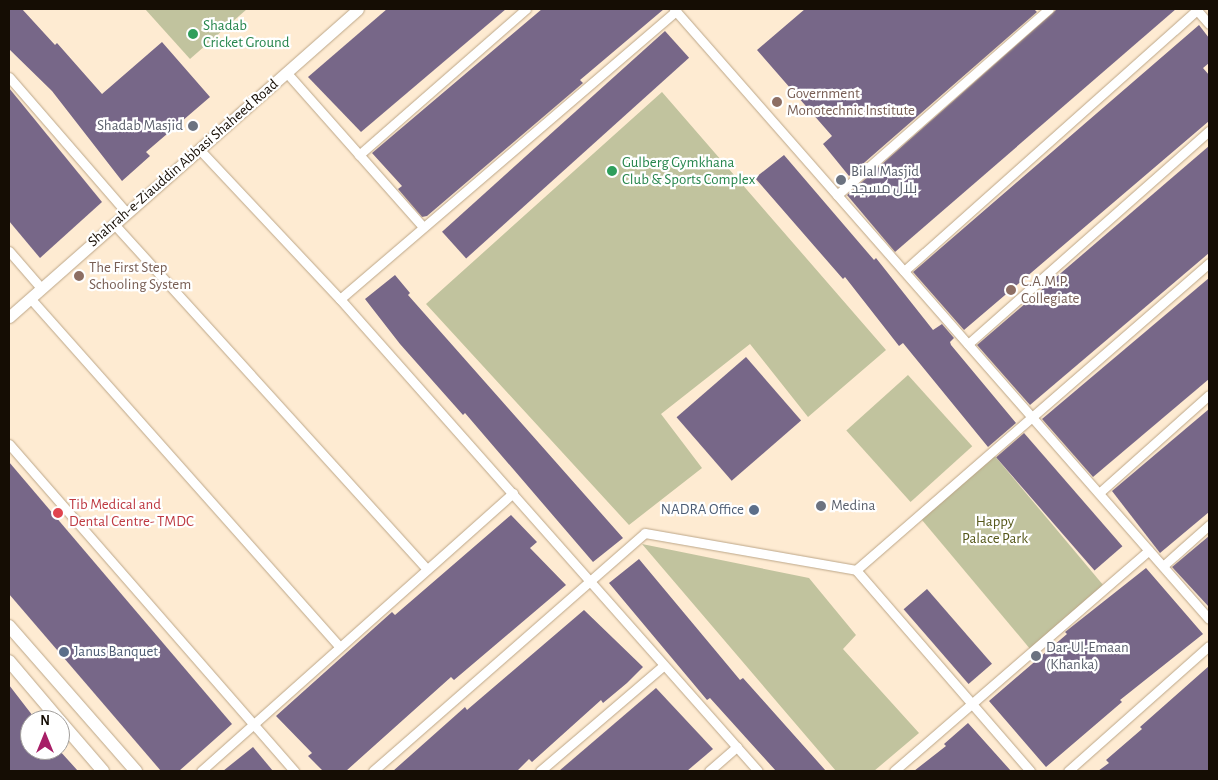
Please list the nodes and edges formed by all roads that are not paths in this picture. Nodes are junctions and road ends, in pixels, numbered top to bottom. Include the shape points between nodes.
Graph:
1 (358, 9) edge
2 (526, 9) edge
3 (1049, 9) edge
4 (1197, 9) edge
5 (675, 10) edge
6 (1209, 24) edge
7 (286, 72) junction
8 (9, 77) edge
9 (1209, 131) edge
10 (199, 149) junction
11 (359, 155) junction
12 (837, 195) junction
13 (127, 213) junction
14 (114, 224) junction
15 (423, 227) junction
16 (9, 251) edge
17 (1209, 263) edge
18 (904, 271) junction
19 (41, 288) junction
20 (30, 298) junction
21 (340, 299) junction
22 (9, 317) edge
23 (968, 344) junction
24 (1209, 395) edge
25 (1033, 418) junction
26 (9, 444) edge
27 (513, 493) junction
28 (1099, 493) junction
29 (1209, 525) edge
30 (1149, 550) junction
31 (1163, 566) junction
32 (427, 569) junction
33 (856, 570) junction
34 (589, 580) junction
35 (1209, 619) edge
36 (9, 626) edge
37 (339, 646) junction
38 (1209, 646) edge
39 (9, 661) edge
40 (662, 666) junction
41 (970, 705) junction
42 (51, 710) edge
43 (252, 723) junction
44 (70, 732) edge
45 (737, 747) junction
46 (103, 771) edge
47 (136, 771) edge
48 (201, 771) edge
49 (294, 771) edge
50 (373, 771) edge
51 (540, 771) edge
52 (709, 771) edge
53 (758, 771) edge
54 (894, 771) edge
55 (1030, 771) edge
56 (1068, 771) edge

1 - 7 street, Shahrah-e-Ziauddin Abbasi Shaheed Road
2 - 11 street
3 - 12 street
4 - 6 street
4 - 18 street
5 - 12 street
5 - 15 street
7 - 10 street, Shahrah-e-Ziauddin Abbasi Shaheed Road
7 - 11 street
8 - 13 street
9 - 23 street
10 - 13 street, Shahrah-e-Ziauddin Abbasi Shaheed Road
10 - 21 street
11 - 15 street
12 - 18 street
13 - 14 street, Shahrah-e-Ziauddin Abbasi Shaheed Road
14 - 19 street, Shahrah-e-Ziauddin Abbasi Shaheed Road
14 - 32 street
15 - 21 street
16 - 19 street
17 - 25 street
18 - 23 street
19 - 20 street, Shahrah-e-Ziauddin Abbasi Shaheed Road
20 - 22 street, Shahrah-e-Ziauddin Abbasi Shaheed Road
20 - 37 street
21 - 27 street
23 - 25 street
24 - 28 street
25 - 28 street
25 - 33 street
26 - 43 street
27 - 32 street
27 - 34 street
28 - 30 street
29 - 31 street
30 - 31 street
30 - 41 street
31 - 35 street
32 - 37 street
33 - 34 street via 645,533
33 - 41 street
34 - 40 street
34 - 50 street
36 - 47 main road
37 - 43 street
38 - 56 street
39 - 42 main road
40 - 45 street
40 - 51 street
41 - 54 street
41 - 55 street
43 - 48 street
43 - 49 street
44 - 46 main road
45 - 52 street
45 - 53 street

